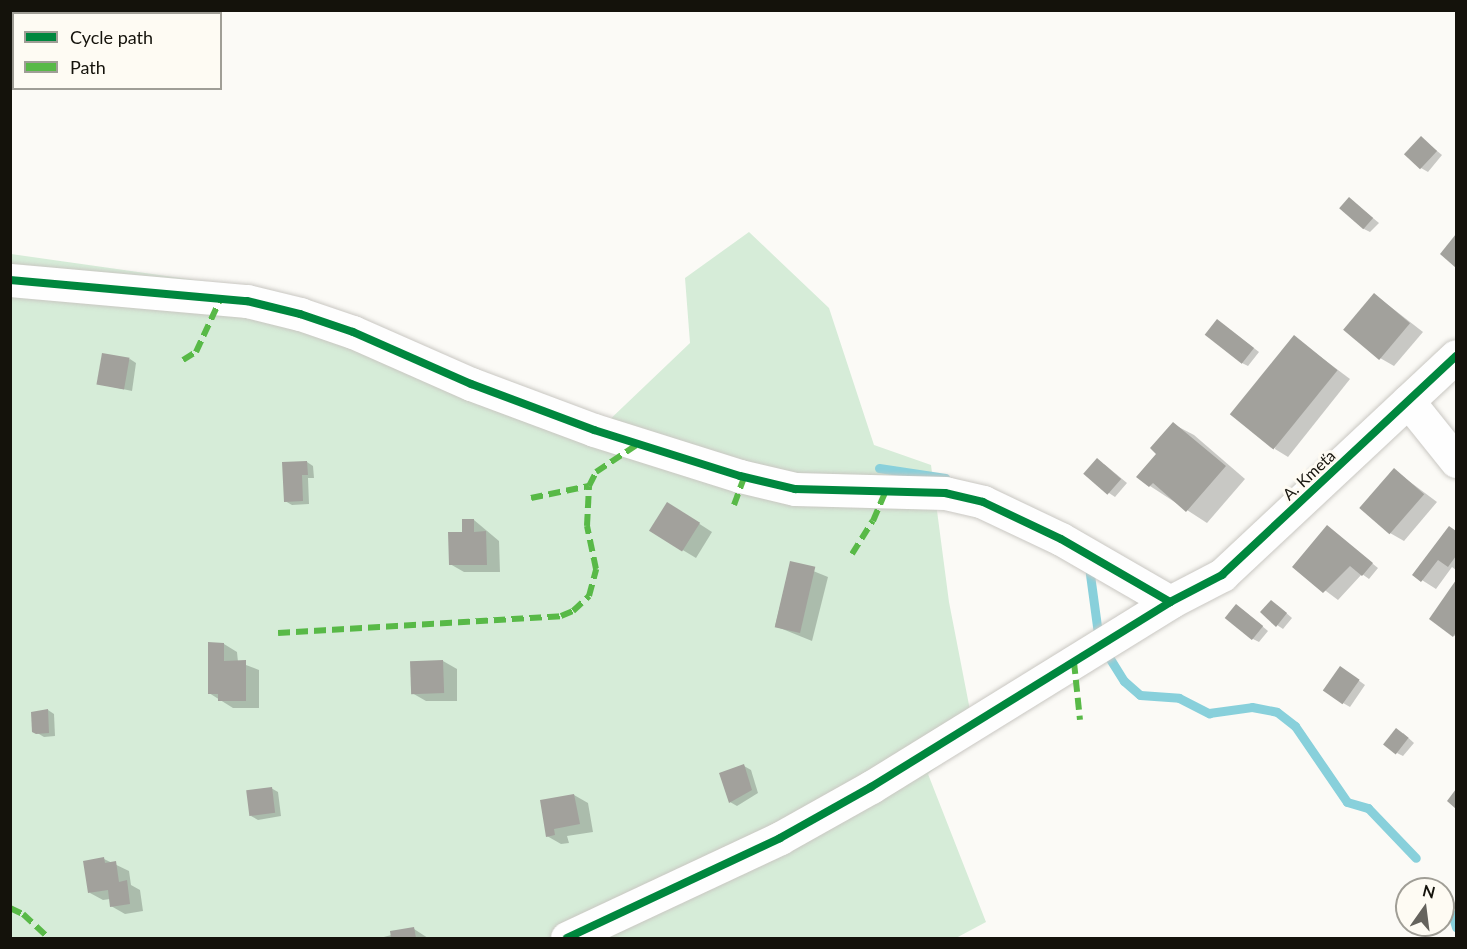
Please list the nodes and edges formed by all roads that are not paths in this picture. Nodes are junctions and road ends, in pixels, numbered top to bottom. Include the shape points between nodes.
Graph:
1 (10, 280) edge
2 (1456, 356) edge
3 (1408, 401) junction
4 (1456, 461) edge
5 (1170, 602) junction
6 (567, 939) edge

1 - 5 street via 238,300 300,314 594,430 740,477 817,490 945,493 983,502 1061,539
2 - 3 street, A. Kmeťa
3 - 4 street
3 - 5 street, A. Kmeťa via 1222,575
5 - 6 street, A. Kmeťa via 871,787 780,838

